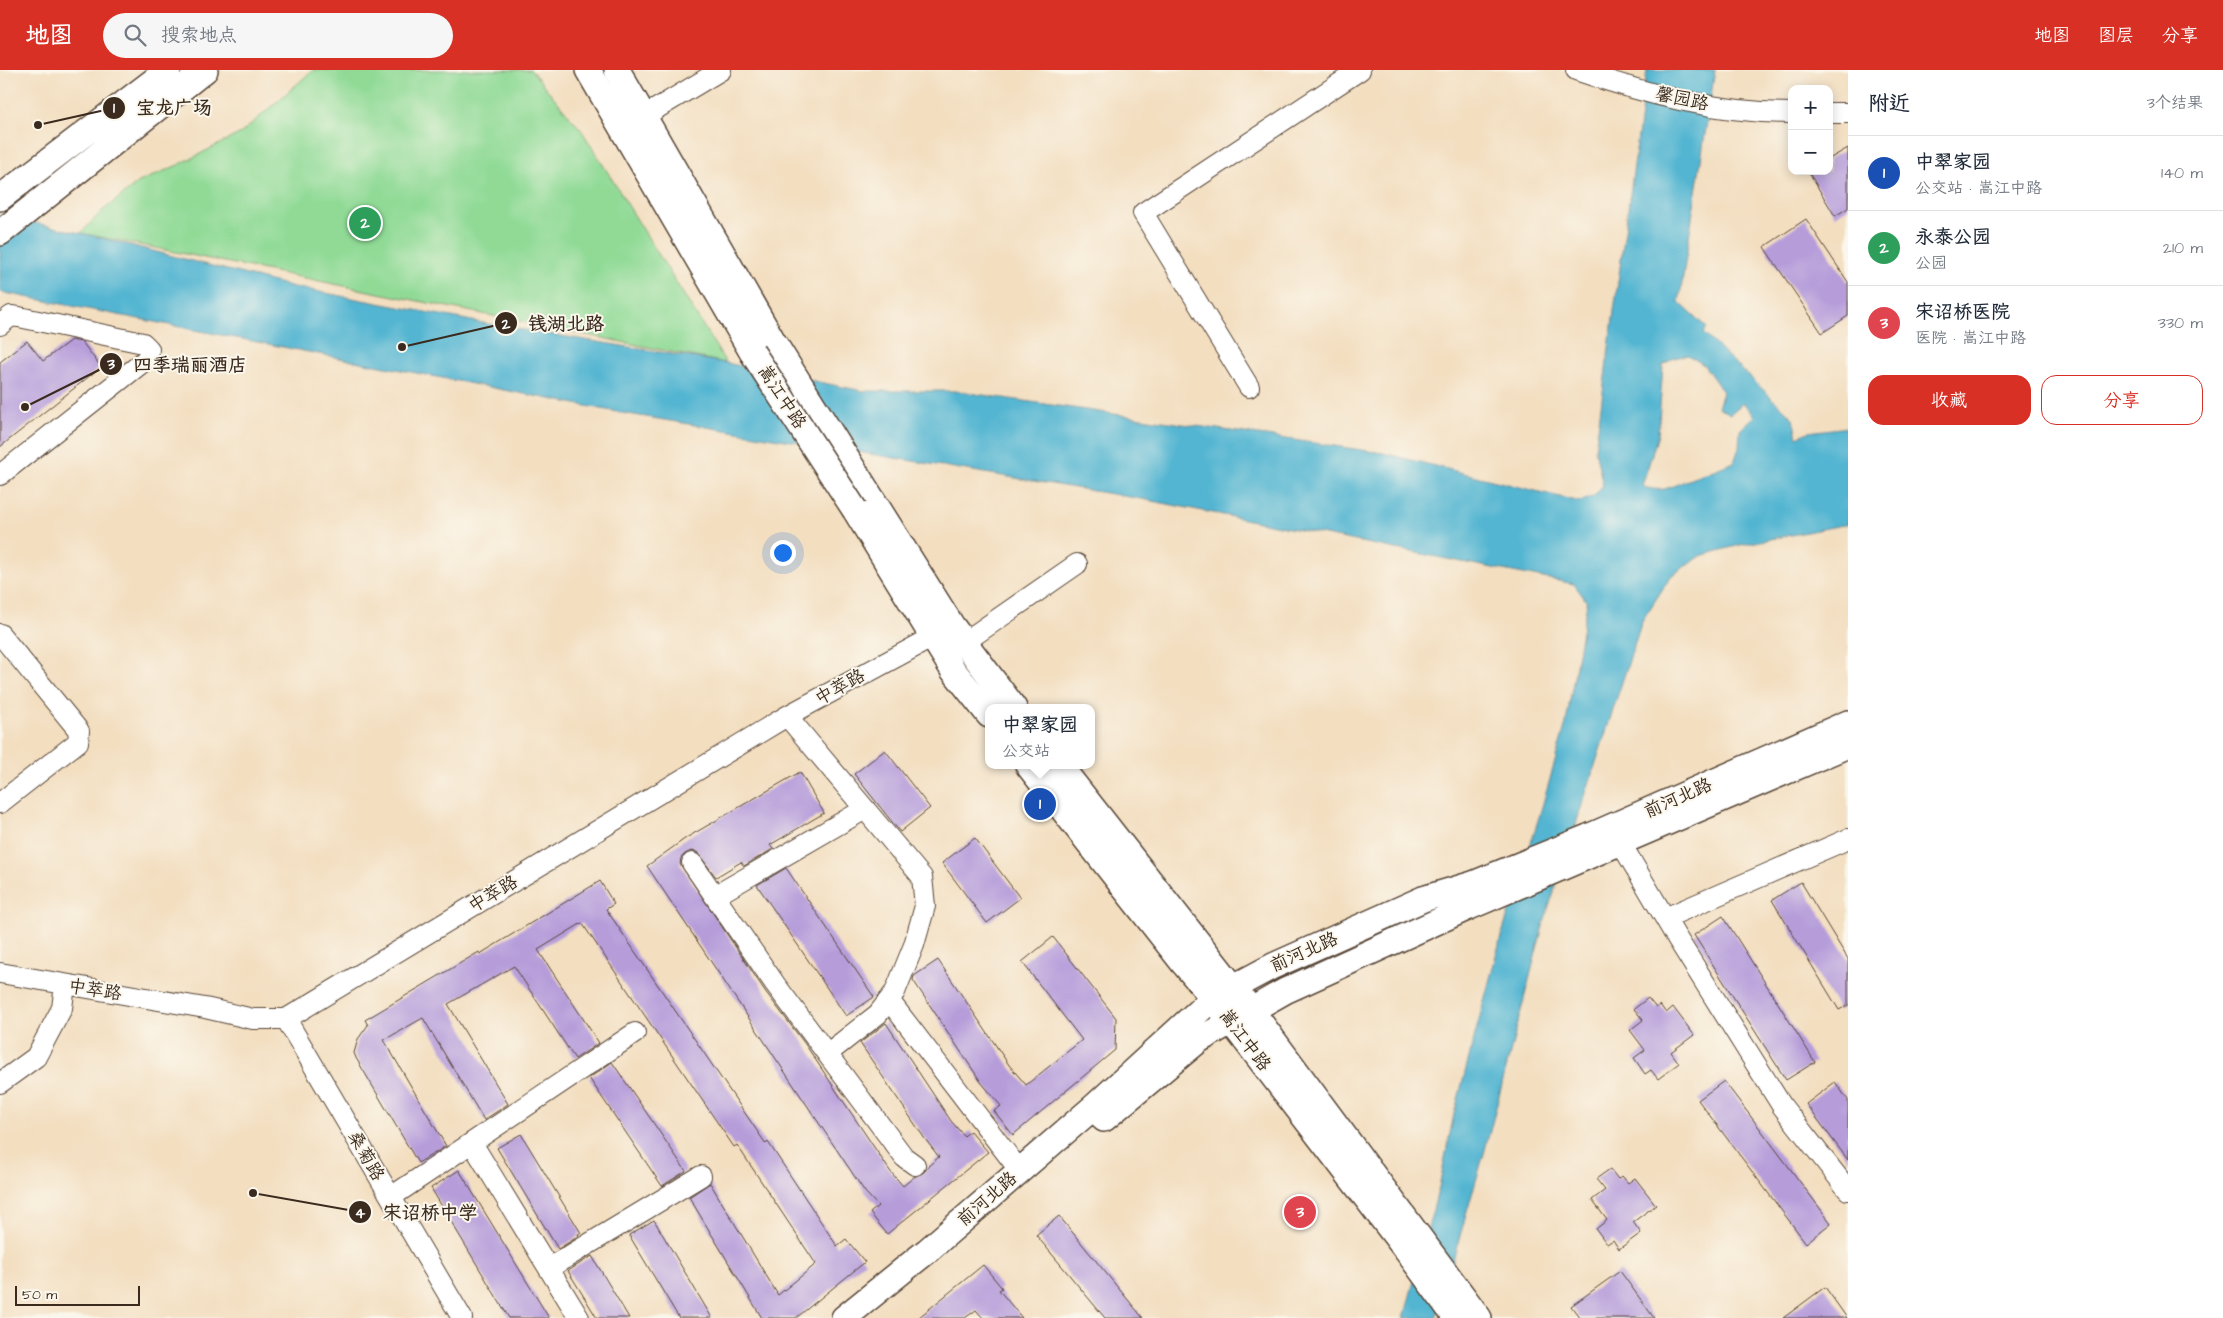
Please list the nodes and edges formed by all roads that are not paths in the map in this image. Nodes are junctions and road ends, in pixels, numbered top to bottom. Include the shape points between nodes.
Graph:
1 (168, 70) edge
2 (205, 70) edge
3 (588, 70) edge
4 (617, 70) edge
5 (721, 70) edge
6 (1360, 70) edge
7 (1576, 70) edge
8 (1788, 113) edge
9 (1833, 113) edge
10 (1848, 113) edge
11 (644, 116) junction
12 (622, 129) junction
13 (0, 198) edge
14 (0, 233) edge
15 (0, 325) edge
16 (763, 347) junction
17 (1249, 387) dead end
18 (0, 476) edge
19 (1077, 564) dead end
20 (0, 634) edge
21 (949, 636) junction
22 (1010, 704) edge
23 (985, 710) edge
24 (787, 716) junction
25 (1848, 723) edge
26 (1848, 745) edge
27 (1031, 769) edge
28 (1062, 769) edge
29 (0, 803) edge
30 (865, 809) junction
31 (1616, 835) junction
32 (1848, 839) edge
33 (1586, 848) junction
34 (692, 863) dead end
35 (715, 896) junction
36 (1665, 918) junction
37 (0, 973) edge
38 (64, 985) junction
39 (1223, 993) junction
40 (889, 1000) junction
41 (1240, 1015) junction
42 (286, 1019) junction
43 (636, 1032) dead end
44 (827, 1054) junction
45 (0, 1083) edge
46 (472, 1143) junction
47 (915, 1165) dead end
48 (1020, 1171) junction
49 (701, 1176) dead end
50 (1848, 1190) edge
51 (391, 1197) junction
52 (1412, 1243) junction
53 (549, 1268) junction
54 (462, 1318) edge
55 (580, 1318) edge
56 (844, 1318) edge
57 (868, 1318) edge
58 (1456, 1318) edge
59 (1479, 1318) edge

1 - 13 main road
2 - 14 main road
3 - 12 main road, 嵩江中路
4 - 11 main road, 嵩江中路
5 - 11 street
6 - 17 street via 1143,213
7 - 8 street, 馨园路 via 1624,86 1719,107 1754,113
9 - 10 street
11 - 12 street
11 - 16 main road, 嵩江中路
12 - 16 main road, 嵩江中路
15 - 18 street via 11,316 18,317 143,343 149,349 148,358
16 - 21 main road, 嵩江中路, bridge
19 - 21 street, 中萃路
20 - 29 street via 79,731 78,742
21 - 22 main road, 嵩江中路
21 - 23 main road, 嵩江中路 via 953,670
21 - 24 street, 中萃路 via 907,650
24 - 30 street
24 - 42 street, 中萃路
25 - 31 main road, 前河北路
26 - 31 main road, 前河北路
27 - 39 main road, 嵩江中路 via 1178,957
28 - 39 main road, 嵩江中路
30 - 35 street
30 - 40 street via 922,877 925,906 914,945
31 - 33 main road, 前河北路
31 - 36 street
32 - 36 street
33 - 39 main road, 前河北路 via 1423,899 1272,966
33 - 41 main road, 前河北路
34 - 35 street
35 - 44 street
36 - 50 street via 1782,1106
37 - 38 street, 中萃路
38 - 42 street, 中萃路 via 253,1019
38 - 45 street via 62,1008 36,1057
39 - 41 main road, 嵩江中路
39 - 48 main road, 前河北路
40 - 44 street via 878,1014
40 - 48 street
41 - 52 main road, 嵩江中路
41 - 57 main road, 前河北路 via 1199,1040
42 - 51 street, 桑菊路
43 - 46 street
44 - 47 street via 904,1157
46 - 51 street
46 - 53 street
48 - 56 main road, 前河北路
49 - 53 street
51 - 54 street, 桑菊路
52 - 58 main road, 嵩江中路
52 - 59 main road, 嵩江中路
53 - 55 street

